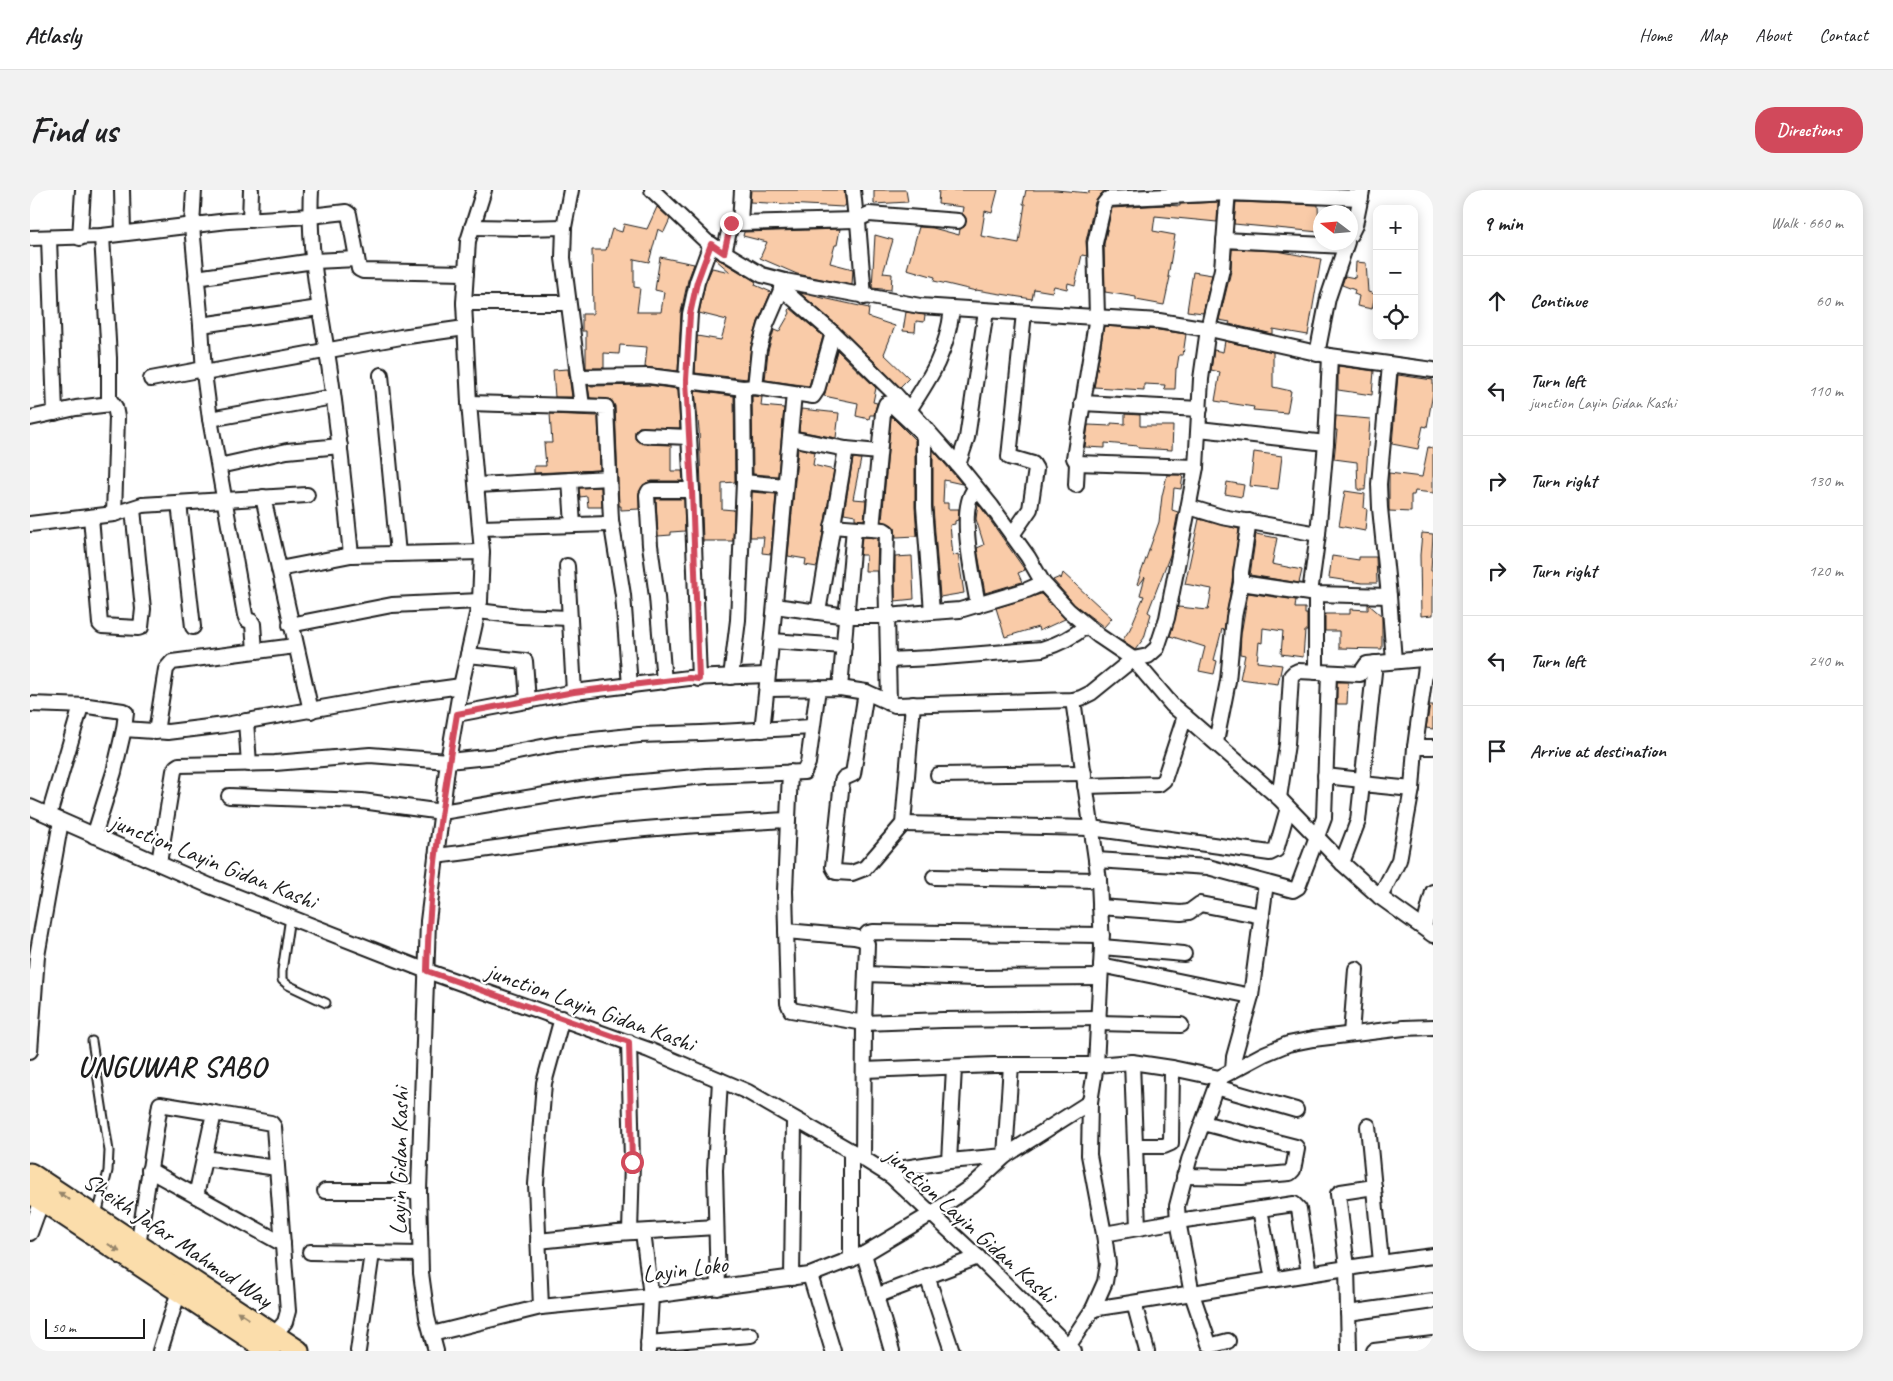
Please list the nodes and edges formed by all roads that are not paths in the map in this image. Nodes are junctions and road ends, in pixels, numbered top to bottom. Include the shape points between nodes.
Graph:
1 (83, 190) edge
2 (122, 190) edge
3 (194, 190) edge
4 (251, 190) edge
5 (311, 190) edge
6 (484, 190) edge
7 (571, 190) edge
8 (742, 190) edge
9 (853, 190) edge
10 (654, 191) edge
11 (1228, 191) edge
12 (1164, 193) edge
13 (1113, 194) edge
14 (1361, 194) edge
15 (1358, 210) edge
16 (310, 216) junction
17 (250, 220) junction
18 (856, 220) junction
19 (958, 221) dead end
20 (740, 223) junction
21 (192, 226) junction
22 (472, 226) junction
23 (564, 227) junction
24 (123, 233) junction
25 (102, 236) junction
26 (30, 238) edge
27 (50, 238) junction
28 (80, 238) junction
29 (1224, 240) junction
30 (1313, 241) edge
31 (711, 244) junction
32 (1345, 250) edge
33 (724, 253) junction
34 (357, 259) junction
35 (314, 261) junction
36 (466, 273) junction
37 (196, 278) junction
38 (783, 284) junction
39 (864, 296) junction
40 (464, 303) junction
41 (568, 303) junction
42 (319, 308) junction
43 (952, 309) junction
44 (986, 311) junction
45 (1024, 313) junction
46 (1097, 316) junction
47 (201, 325) junction
48 (465, 328) junction
49 (1208, 329) junction
50 (832, 333) junction
51 (327, 352) junction
52 (1324, 355) junction
53 (1390, 364) junction
54 (1433, 370) edge
55 (204, 371) junction
56 (381, 375) dead end
57 (578, 377) junction
58 (151, 378) dead end
59 (686, 380) junction
60 (749, 388) junction
61 (794, 394) junction
62 (333, 396) junction
63 (469, 403) junction
64 (1082, 403) junction
65 (111, 404) junction
66 (582, 406) junction
67 (1200, 409) junction
68 (909, 410) junction
69 (55, 413) junction
70 (30, 418) edge
71 (210, 419) junction
72 (1199, 429) junction
73 (643, 435) dead end
74 (688, 437) junction
75 (790, 438) junction
76 (1326, 444) junction
77 (340, 446) junction
78 (846, 449) junction
79 (879, 452) junction
80 (1076, 463) junction
81 (958, 465) junction
82 (218, 466) junction
83 (1196, 467) junction
84 (609, 478) junction
85 (570, 480) junction
86 (744, 482) junction
87 (477, 485) junction
88 (1076, 485) dead end
89 (785, 486) junction
90 (976, 488) junction
91 (692, 490) junction
92 (307, 495) dead end
93 (263, 497) junction
94 (225, 499) junction
95 (179, 503) junction
96 (1189, 507) junction
97 (133, 509) junction
98 (114, 514) junction
99 (91, 516) junction
100 (611, 520) junction
101 (1249, 521) junction
102 (30, 524) edge
103 (573, 526) junction
104 (832, 526) junction
105 (480, 528) junction
106 (854, 528) junction
107 (872, 529) junction
108 (1318, 534) junction
109 (1012, 535) junction
110 (482, 552) junction
111 (398, 554) junction
112 (352, 555) junction
113 (566, 566) dead end
114 (279, 569) junction
115 (1043, 583) junction
116 (1241, 583) junction
117 (1313, 593) junction
118 (1389, 596) junction
119 (978, 605) junction
120 (479, 606) junction
121 (775, 606) junction
122 (818, 612) junction
123 (932, 612) junction
124 (847, 616) junction
125 (888, 616) junction
126 (569, 618) junction
127 (290, 624) junction
128 (1086, 626) junction
129 (193, 627) dead end
130 (772, 641) junction
131 (295, 646) junction
132 (844, 646) junction
133 (255, 651) junction
134 (468, 655) junction
135 (1133, 659) junction
136 (1430, 659) edge
137 (888, 660) junction
138 (1394, 661) junction
139 (1375, 663) junction
140 (1322, 672) junction
141 (731, 677) junction
142 (699, 679) junction
143 (664, 682) junction
144 (767, 682) junction
145 (461, 686) junction
146 (630, 686) junction
147 (818, 688) junction
148 (840, 688) junction
149 (574, 692) junction
150 (866, 692) junction
151 (1073, 700) junction
152 (528, 701) junction
153 (889, 703) junction
154 (30, 704) edge
155 (913, 704) junction
156 (81, 706) junction
157 (311, 710) junction
158 (457, 714) junction
159 (1185, 716) junction
160 (246, 721) junction
161 (812, 727) junction
162 (124, 729) junction
163 (762, 730) junction
164 (156, 732) junction
165 (1216, 742) junction
166 (1415, 747) junction
167 (1433, 748) edge
168 (448, 761) junction
169 (249, 764) junction
170 (790, 772) junction
171 (938, 775) dead end
172 (1325, 776) junction
173 (1084, 779) junction
174 (1362, 782) junction
175 (1412, 789) junction
176 (229, 796) dead end
177 (1283, 803) junction
178 (30, 807) edge
179 (442, 812) junction
180 (55, 818) junction
181 (788, 820) junction
182 (903, 824) junction
183 (1091, 828) junction
184 (94, 836) junction
185 (1317, 839) junction
186 (436, 856) junction
187 (1096, 860) junction
188 (158, 863) junction
189 (1342, 863) junction
190 (934, 877) dead end
191 (1099, 880) junction
192 (1266, 883) junction
193 (1433, 892) edge
194 (1380, 896) junction
195 (1100, 907) junction
196 (1262, 916) junction
197 (290, 917) junction
198 (786, 931) junction
199 (1429, 931) edge
200 (863, 939) junction
201 (1102, 941) junction
202 (1184, 954) dead end
203 (34, 955) edge
204 (1356, 969) dead end
205 (427, 971) junction
206 (1101, 971) junction
207 (866, 974) junction
208 (1251, 996) junction
209 (326, 1004) dead end
210 (562, 1018) junction
211 (1098, 1021) junction
212 (864, 1023) junction
213 (1181, 1025) dead end
214 (1433, 1027) edge
215 (1351, 1034) junction
216 (92, 1041) dead end
217 (629, 1042) junction
218 (30, 1051) edge
219 (1132, 1062) junction
220 (1011, 1065) junction
221 (1096, 1065) junction
222 (954, 1068) junction
223 (1172, 1068) junction
224 (864, 1070) junction
225 (1233, 1070) junction
226 (720, 1080) junction
227 (1217, 1083) junction
228 (1090, 1102) junction
229 (1296, 1110) dead end
230 (214, 1113) junction
231 (794, 1120) junction
232 (1203, 1123) junction
233 (1368, 1126) dead end
234 (1135, 1146) junction
235 (857, 1154) junction
236 (1005, 1156) junction
237 (204, 1158) junction
238 (949, 1162) junction
239 (277, 1168) junction
240 (149, 1170) junction
241 (30, 1174) edge
242 (891, 1176) junction
243 (1184, 1176) junction
244 (1374, 1187) junction
245 (325, 1191) dead end
246 (419, 1191) junction
247 (36, 1196) edge
248 (196, 1196) junction
249 (1260, 1209) junction
250 (931, 1214) junction
251 (97, 1218) junction
252 (1178, 1221) junction
253 (716, 1227) junction
254 (1138, 1228) junction
255 (637, 1232) junction
256 (30, 1233) edge
257 (1104, 1234) junction
258 (538, 1241) junction
259 (283, 1244) junction
260 (138, 1246) junction
261 (310, 1252) dead end
262 (372, 1253) junction
263 (420, 1254) junction
264 (978, 1256) junction
265 (1433, 1256) edge
266 (857, 1257) junction
267 (1381, 1262) junction
268 (1347, 1267) junction
269 (1309, 1274) junction
270 (810, 1275) junction
271 (927, 1276) junction
272 (792, 1278) junction
273 (1273, 1280) junction
274 (718, 1288) junction
275 (179, 1291) junction
276 (1192, 1294) junction
277 (650, 1296) junction
278 (876, 1296) junction
279 (1433, 1301) edge
280 (1134, 1303) junction
281 (541, 1307) junction
282 (1093, 1309) junction
283 (1348, 1313) junction
284 (432, 1334) junction
285 (751, 1335) dead end
286 (1228, 1341) dead end
287 (272, 1343) edge
288 (1433, 1344) edge
289 (648, 1347) edge
290 (1069, 1349) edge
291 (160, 1351) edge
292 (298, 1351) edge
293 (358, 1351) edge
294 (436, 1351) edge
295 (833, 1351) edge
296 (892, 1351) edge
297 (952, 1351) edge
298 (1147, 1351) edge
299 (1349, 1351) edge
300 (1374, 1351) edge

1 - 28 street
2 - 24 street
3 - 21 street
4 - 17 street
5 - 16 street
6 - 22 street, Layin Gidan Kashi
7 - 23 street
8 - 20 street
9 - 18 street
10 - 31 street
11 - 12 street
11 - 14 street
11 - 29 street
12 - 13 street
13 - 46 street via 1104,204 1095,242
14 - 15 street
16 - 17 street
16 - 34 street via 349,214
16 - 35 street
17 - 21 street
18 - 19 street via 868,214
18 - 20 street
18 - 39 street
20 - 33 street via 731,223
21 - 24 street
21 - 37 street
22 - 23 street
22 - 36 street, Layin Gidan Kashi
23 - 41 street via 563,258
24 - 25 street
25 - 28 street
25 - 65 street
26 - 27 street
27 - 28 street
27 - 69 street
29 - 30 street
29 - 49 street via 1222,269
31 - 33 street
31 - 59 street via 690,314
32 - 52 street via 1328,298
33 - 38 street
34 - 35 street
34 - 36 street via 359,269 363,270
35 - 37 street
35 - 42 street
36 - 40 street, Layin Gidan Kashi
37 - 47 street
38 - 39 street
38 - 50 street
38 - 60 street via 758,349
39 - 43 street
40 - 41 street
40 - 48 street, Layin Gidan Kashi
41 - 57 street
42 - 47 street
42 - 51 street
43 - 44 street
43 - 68 street via 949,332 940,358
44 - 45 street
44 - 81 street via 967,438
45 - 46 street
45 - 109 street via 1008,457 1034,464 1036,468 1030,509
46 - 49 street
46 - 64 street
47 - 55 street
48 - 51 street
48 - 63 street, Layin Gidan Kashi
49 - 52 street
49 - 67 street
50 - 61 street via 814,396
50 - 68 street
51 - 55 street
51 - 62 street
52 - 53 street
52 - 76 street
53 - 54 street
53 - 118 street via 1379,484
55 - 58 street
55 - 71 street
56 - 111 street
57 - 59 street via 648,376
57 - 66 street
59 - 60 street
59 - 74 street
60 - 61 street
60 - 86 street
61 - 75 street
62 - 71 street
62 - 77 street
63 - 66 street
63 - 87 street, Layin Gidan Kashi
64 - 67 street
64 - 80 street
65 - 69 street
65 - 98 street via 117,417
66 - 84 street via 606,407
67 - 72 street
68 - 81 street
69 - 70 street
71 - 82 street
72 - 76 street
72 - 83 street
73 - 74 street
74 - 91 street
75 - 78 street
75 - 89 street
76 - 108 street
77 - 82 street via 287,451
77 - 112 street
78 - 79 street
78 - 104 street
79 - 107 street
79 - 123 street via 883,413 886,404 890,403 922,432 924,438 924,507
80 - 83 street
80 - 88 street
81 - 90 street
82 - 94 street
83 - 96 street
84 - 85 street
84 - 100 street
85 - 87 street
85 - 103 street
86 - 89 street
86 - 141 street via 738,620
87 - 105 street, Layin Gidan Kashi
89 - 121 street
90 - 109 street
90 - 119 street via 969,497 967,538
91 - 142 street
91 - 143 street via 652,490 648,495
92 - 93 street
93 - 94 street
93 - 114 street
94 - 95 street
94 - 133 street via 245,615 253,624
95 - 97 street via 142,505
95 - 129 street
96 - 101 street
96 - 135 street via 1170,607 1157,648 1148,656
97 - 98 street
97 - 99 street via 143,609 142,627 138,628 100,624
98 - 99 street
99 - 102 street
100 - 103 street via 607,524
100 - 146 street via 623,595
101 - 108 street
101 - 116 street
103 - 105 street
104 - 106 street
104 - 122 street
105 - 110 street, Layin Gidan Kashi
106 - 107 street
106 - 124 street
107 - 125 street via 887,532
108 - 117 street
109 - 115 street
110 - 111 street
110 - 120 street, Layin Gidan Kashi
111 - 112 street
112 - 114 street
113 - 126 street
114 - 127 street
115 - 119 street
115 - 128 street
116 - 117 street
116 - 165 street
117 - 118 street
117 - 140 street
118 - 138 street
119 - 123 street
120 - 126 street via 520,616
120 - 127 street via 392,605
120 - 134 street, Layin Gidan Kashi
121 - 122 street
121 - 130 street
122 - 124 street
123 - 125 street
124 - 125 street
124 - 132 street
125 - 137 street
126 - 149 street
127 - 131 street
128 - 135 street
128 - 137 street via 1055,646 1042,649
130 - 132 street
130 - 144 street
131 - 133 street
131 - 157 street
132 - 148 street
133 - 164 street via 172,662 166,669
134 - 145 street, Layin Gidan Kashi
134 - 152 street via 526,661
135 - 151 street via 1091,693
135 - 159 street
136 - 138 street
136 - 166 street
137 - 153 street
138 - 139 street
139 - 140 street via 1367,664 1360,674
139 - 174 street
140 - 172 street
140 - 177 street via 1298,671 1291,676
141 - 142 street
141 - 144 street
142 - 143 street
143 - 146 street
144 - 147 street
144 - 163 street
145 - 157 street
145 - 158 street, Layin Gidan Kashi
146 - 149 street
147 - 148 street
147 - 161 street
148 - 150 street
149 - 152 street
150 - 153 street
150 - 182 street via 853,774 842,781 834,871 852,873 865,868
151 - 155 street
151 - 173 street
152 - 158 street
153 - 155 street
154 - 156 street
155 - 182 street
156 - 162 street via 123,711 126,716
156 - 180 street
157 - 160 street
158 - 168 street, Layin Gidan Kashi
159 - 165 street
159 - 173 street via 1164,780 1159,784
160 - 164 street
160 - 169 street
161 - 163 street
161 - 170 street via 806,770
162 - 164 street
162 - 184 street
163 - 168 street via 639,735
165 - 177 street
166 - 167 street
166 - 175 street
168 - 169 street via 370,755
168 - 179 street, Layin Gidan Kashi
169 - 188 street via 176,767
170 - 179 street via 599,786
170 - 181 street
171 - 173 street
172 - 174 street
172 - 185 street via 1324,818
173 - 183 street
174 - 175 street
174 - 189 street via 1358,821
175 - 194 street via 1399,860
176 - 179 street via 362,801
177 - 183 street via 1274,853
177 - 185 street
178 - 180 street, junction Layin Gidan Kashi
179 - 186 street, Layin Gidan Kashi
180 - 184 street, junction Layin Gidan Kashi
180 - 203 street
181 - 186 street via 623,831
181 - 198 street
182 - 183 street
183 - 187 street
184 - 188 street, junction Layin Gidan Kashi
185 - 189 street
185 - 192 street via 1298,887 1293,890
186 - 205 street, Layin Gidan Kashi via 428,921
187 - 191 street
187 - 192 street via 1208,867
188 - 197 street, junction Layin Gidan Kashi
189 - 194 street
190 - 191 street
191 - 195 street
192 - 196 street
193 - 199 street
194 - 199 street
195 - 196 street via 1181,913 1189,912 1200,904
195 - 201 street
196 - 208 street
197 - 205 street, junction Layin Gidan Kashi
197 - 209 lane via 282,980
198 - 200 street
198 - 212 street via 791,1010
200 - 201 street via 873,932
200 - 207 street via 867,944
201 - 202 street
201 - 206 street
203 - 218 street
204 - 215 street
205 - 210 street, junction Layin Gidan Kashi
205 - 246 street, Layin Gidan Kashi
206 - 207 street via 976,978
206 - 208 street
206 - 211 street
207 - 212 street
208 - 225 street
210 - 217 street, junction Layin Gidan Kashi
210 - 258 street via 544,1083 536,1184
211 - 212 street
211 - 213 street
211 - 221 street
212 - 224 street
214 - 215 street
215 - 225 street via 1288,1044
216 - 251 lane via 109,1151 108,1171
217 - 226 street, junction Layin Gidan Kashi
217 - 255 street
219 - 221 street
219 - 223 street
219 - 234 street
220 - 221 street
220 - 222 street
220 - 236 street
221 - 228 street
222 - 224 street
222 - 238 street
223 - 227 street
223 - 234 street via 1171,1143
224 - 235 street
225 - 227 street
226 - 231 street, junction Layin Gidan Kashi via 748,1092
226 - 253 street via 715,1170
227 - 229 street
227 - 232 street
228 - 236 street, Layin Loko
228 - 257 street via 1089,1155
230 - 237 street
230 - 239 street via 271,1123 275,1133
230 - 240 street via 160,1104
231 - 235 street, junction Layin Gidan Kashi
231 - 272 street
232 - 243 street
232 - 243 street via 1296,1147 1293,1170 1250,1177
233 - 244 street
234 - 254 street
235 - 242 street, junction Layin Gidan Kashi
235 - 266 street
236 - 238 street
236 - 250 street, Layin Loko via 972,1186
237 - 239 street
237 - 248 street
238 - 242 street via 905,1168
239 - 259 street
240 - 248 street
240 - 260 street
251 -> 241 main road, Sheikh Jafar Mahmud Way
242 - 250 street, junction Layin Gidan Kashi
243 - 252 street via 1177,1206
244 - 267 street
244 - 268 street via 1338,1194
245 - 246 street
246 - 263 street, Layin Gidan Kashi
247 - 256 street
247 -> 275 main road, Sheikh Jafar Mahmud Way
248 - 259 street
249 - 252 street
249 - 269 street via 1297,1206
249 - 273 street
250 - 264 street, junction Layin Gidan Kashi
250 - 266 street, Layin Loko
251 - 260 main road, Sheikh Jafar Mahmud Way
252 - 254 street
252 - 276 street
253 - 255 street
253 - 274 street
254 - 257 street
255 - 258 street
255 - 277 street
257 - 282 street via 1108,1264 1105,1282
258 - 281 street
259 - 287 street via 288,1311
287 -> 260 main road, Sheikh Jafar Mahmud Way
261 - 262 street
262 - 263 street
262 - 293 street
263 - 284 street, Layin Gidan Kashi
264 - 271 street
264 - 290 street, junction Layin Gidan Kashi
265 - 267 street
266 - 270 street, Layin Loko
266 - 278 street
267 - 268 street
268 - 269 street
268 - 283 street
269 - 273 street
270 - 272 street, Layin Loko
270 - 295 street
271 - 278 street
271 - 297 street
272 - 274 street, Layin Loko
273 - 276 street
274 - 277 street, Layin Loko
275 - 287 main road, Sheikh Jafar Mahmud Way
275 - 291 street
276 - 280 street
276 - 286 street via 1209,1344
277 - 281 street, Layin Loko
277 - 289 street
278 - 296 street
279 - 283 street
280 - 282 street
280 - 298 street
281 - 284 street, Layin Loko
282 - 290 street
283 - 299 street
284 - 294 street, Layin Gidan Kashi
285 - 289 street
287 - 292 main road, Sheikh Jafar Mahmud Way
288 - 300 street

